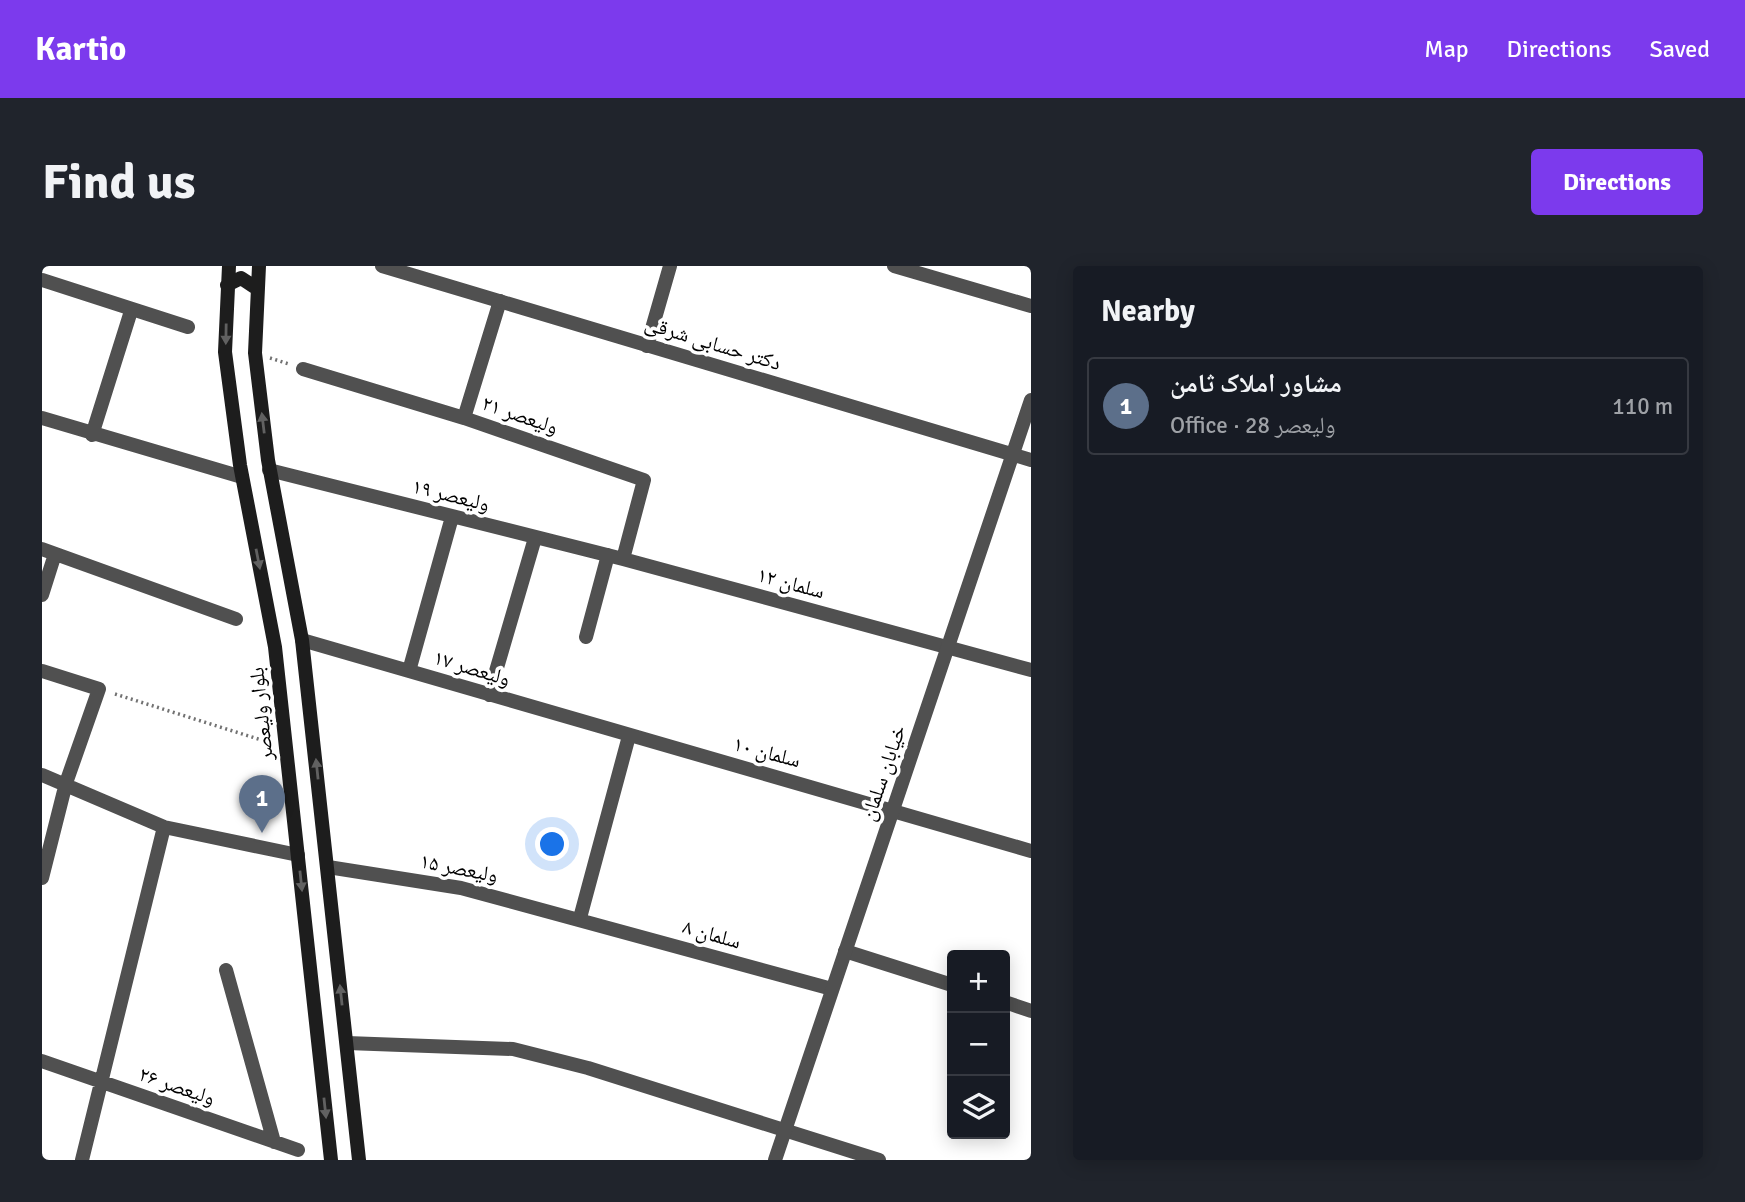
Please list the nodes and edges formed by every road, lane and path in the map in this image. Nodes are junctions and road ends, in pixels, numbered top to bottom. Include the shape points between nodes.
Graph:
1 (229, 266) edge
2 (258, 266) edge
3 (382, 266) edge
4 (670, 266) edge
5 (894, 266) edge
6 (42, 281) edge
7 (227, 285) junction
8 (256, 288) junction
9 (500, 301) junction
10 (1031, 306) edge
11 (131, 311) junction
12 (188, 327) dead end
13 (647, 345) junction
14 (255, 353) junction
15 (303, 369) joint
16 (1031, 400) edge
17 (42, 418) edge
18 (464, 418) junction
19 (92, 435) junction
20 (1012, 455) junction
21 (1031, 460) edge
22 (270, 470) junction
23 (242, 477) junction
24 (452, 517) junction
25 (535, 538) junction
26 (49, 552) edge
27 (608, 555) junction
28 (623, 559) junction
29 (42, 595) edge
30 (236, 619) dead end
31 (586, 637) dead end
32 (302, 640) junction
33 (947, 649) junction
34 (1031, 670) edge
35 (42, 671) edge
36 (409, 671) junction
37 (99, 689) junction
38 (489, 695) junction
39 (629, 736) junction
40 (286, 748) junction
41 (42, 775) edge
42 (66, 783) junction
43 (893, 809) junction
44 (164, 827) junction
45 (1031, 851) edge
46 (298, 855) junction
47 (328, 867) junction
48 (42, 878) edge
49 (580, 918) junction
50 (845, 951) junction
51 (226, 970) dead end
52 (947, 983) edge
53 (832, 989) junction
54 (1010, 1004) edge
55 (1031, 1011) edge
56 (347, 1043) junction
57 (42, 1061) edge
58 (103, 1082) junction
59 (785, 1130) junction
60 (274, 1142) junction
61 (298, 1150) dead end
62 (82, 1160) edge
63 (331, 1160) edge
64 (359, 1160) edge
65 (775, 1160) edge
66 (879, 1160) edge

1 - 7 main road, بلوار ولیعصر
2 - 8 main road
3 - 9 street, دکتر حسابی شرقی
4 - 13 street
5 - 10 street
6 - 11 street
7 - 8 main road via 241,278
7 -> 23 main road, بلوار ولیعصر via 225,352
8 - 14 main road
9 - 13 street, دکتر حسابی شرقی
9 - 18 street
11 - 12 street
11 - 19 street
13 - 20 street, دکتر حسابی شرقی
14 - 15 path
22 -> 14 main road
15 - 18 street, ولیعصر ۲۱
16 - 20 street, خیابان سلمان
17 - 19 street
18 - 28 street, ولیعصر ۲۱ via 644,480
19 - 23 street
20 - 21 street, دکتر حسابی شرقی
20 - 33 street, خیابان سلمان
22 - 24 street, ولیعصر ۱۹
22 - 32 main road
23 -> 40 main road, بلوار ولیعصر via 275,647
24 - 25 street, ولیعصر ۱۹
24 - 36 street
25 - 27 street, ولیعصر ۱۹
25 - 38 street
26 - 29 street
26 - 30 street
27 - 28 street, ولیعصر ۱۹
27 - 31 street
28 - 33 street, سلمان ۱۲
32 - 36 street, ولیعصر ۱۷
47 -> 32 main road
33 - 34 street, سلمان ۱۲
33 - 43 street, خیابان سلمان
35 - 37 street
36 - 38 street, ولیعصر ۱۷
37 - 40 path
37 - 42 street
38 - 39 street, ولیعصر ۱۷
39 - 43 street, سلمان ۱۰
39 - 49 street
40 - 46 main road, بلوار ولیعصر
41 - 42 street
42 - 44 street
42 - 48 street
43 - 45 street, سلمان ۱۰
43 - 50 street, خیابان سلمان
44 - 46 street
44 - 58 street
46 -> 63 main road, بلوار ولیعصر
47 - 49 street, ولیعصر ۱۵ via 461,888
56 -> 47 main road
49 - 53 street, سلمان ۸
50 - 52 street
50 - 53 street, خیابان سلمان
51 - 60 street
53 - 59 street, خیابان سلمان
54 - 55 street
56 - 59 street via 513,1049
56 - 64 main road
57 - 58 street, ولیعصر ۲۶
58 - 60 street, ولیعصر ۲۶
58 - 62 street
59 - 65 street, خیابان سلمان
59 - 66 street
60 - 61 street, ولیعصر ۲۶

